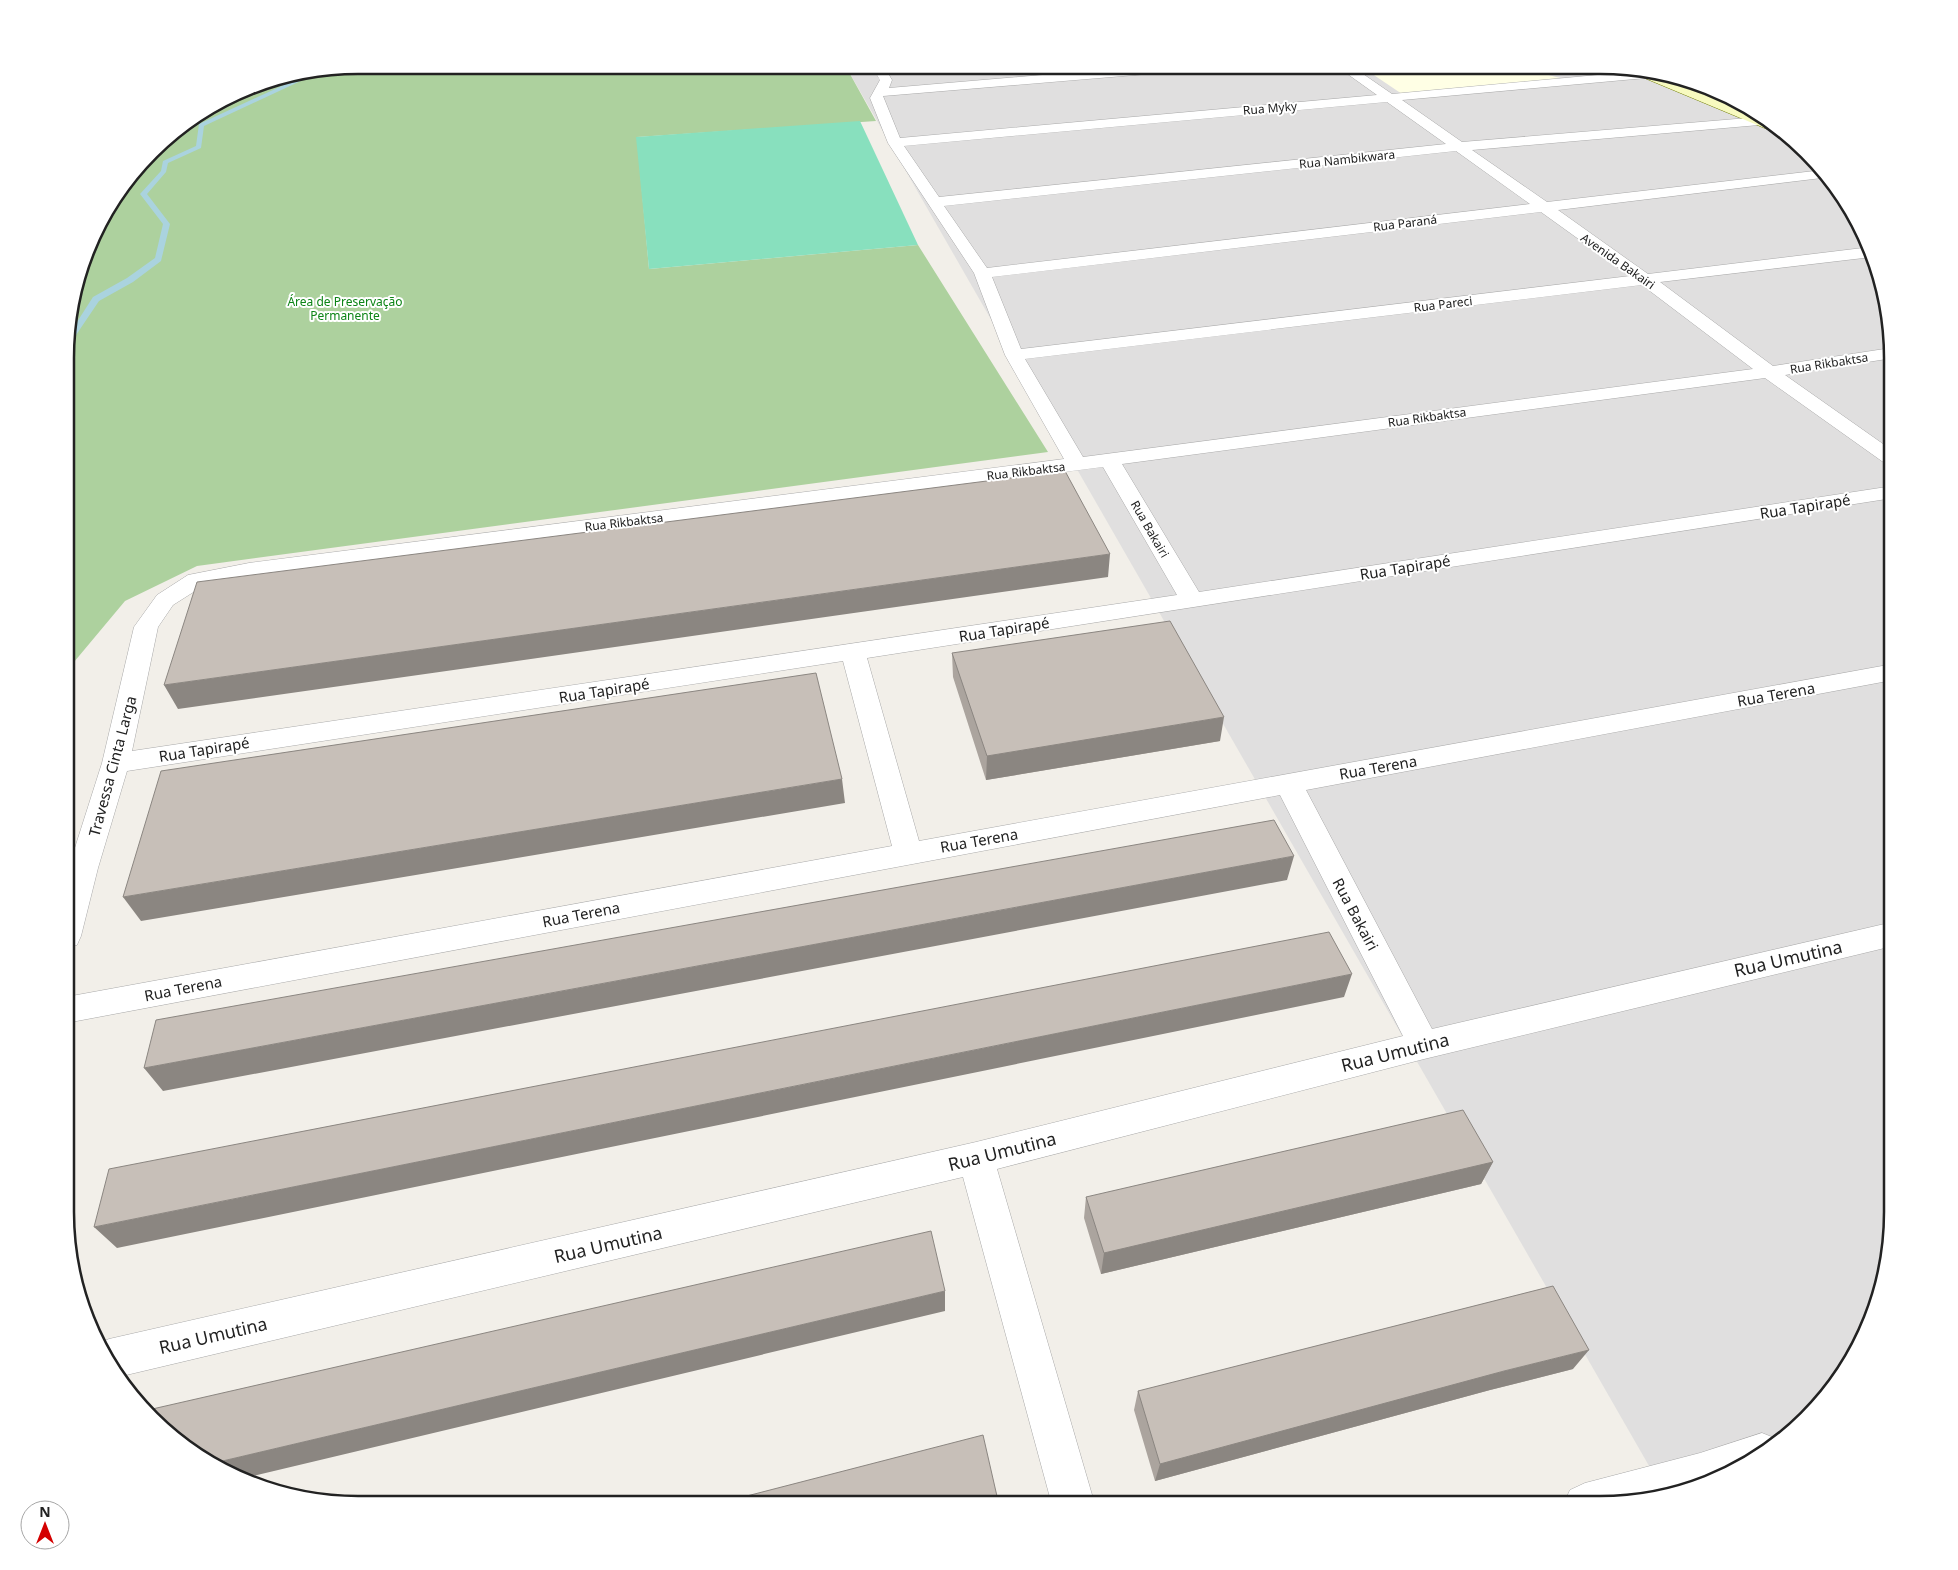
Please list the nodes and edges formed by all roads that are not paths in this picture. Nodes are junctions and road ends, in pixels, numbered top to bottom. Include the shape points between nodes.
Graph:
1 (882, 74) edge
2 (1102, 74) edge
3 (1353, 74) edge
4 (1626, 75) edge
5 (1664, 81) edge
6 (879, 93) junction
7 (1389, 97) junction
8 (1751, 118) edge
9 (1757, 121) edge
10 (895, 143) junction
11 (1457, 147) junction
12 (1817, 175) edge
13 (936, 202) junction
14 (1540, 206) junction
15 (1864, 253) edge
16 (982, 274) junction
17 (1646, 280) junction
18 (1884, 354) edge
19 (1014, 355) junction
20 (1769, 372) junction
21 (1884, 454) edge
22 (1109, 459) junction
23 (1077, 464) junction
24 (1884, 493) edge
25 (165, 600) joint
26 (1192, 600) junction
27 (853, 652) junction
28 (1884, 674) edge
29 (116, 762) junction
30 (1288, 783) junction
31 (908, 853) junction
32 (74, 904) edge
33 (1884, 936) edge
34 (74, 1009) edge
35 (1424, 1045) junction
36 (976, 1158) junction
37 (114, 1358) edge
38 (1685, 1483) edge
39 (1633, 1494) edge
40 (1071, 1496) edge

1 - 6 street via 886,80 884,89
2 - 6 street
3 - 7 street, Avenida Bakairi
4 - 7 street, Rua Myky
5 - 8 street
6 - 10 street via 876,98 878,105
7 - 10 street, Rua Myky
7 - 11 street, Avenida Bakairi
9 - 11 street, Rua Nambikwara
10 - 13 street
11 - 13 street, Rua Nambikwara
11 - 14 street, Avenida Bakairi
12 - 14 street, Rua Paraná
13 - 16 street
14 - 16 street, Rua Paraná
14 - 17 street, Avenida Bakairi
15 - 17 street, Rua Pareci
16 - 19 street
17 - 19 street, Rua Pareci
17 - 20 street, Avenida Bakairi
18 - 20 street, Rua Rikbaktsa
19 - 23 street
20 - 21 street, Avenida Bakairi
20 - 22 street, Rua Rikbaktsa
22 - 23 street, Rua Rikbaktsa
22 - 26 street, Rua Bakairi
23 - 25 street, Rua Rikbaktsa via 249,570 196,580
24 - 26 street, Rua Tapirapé
25 - 29 street, Travessa Cinta Larga via 146,627
26 - 27 street, Rua Tapirapé
27 - 29 street, Rua Tapirapé
27 - 31 street
28 - 30 street, Rua Terena
29 - 32 street, Travessa Cinta Larga
30 - 31 street, Rua Terena
30 - 35 street, Rua Bakairi
31 - 34 street, Rua Terena
33 - 35 street, Rua Umutina
35 - 36 street, Rua Umutina
36 - 37 street, Rua Umutina
36 - 40 street
38 - 39 street

